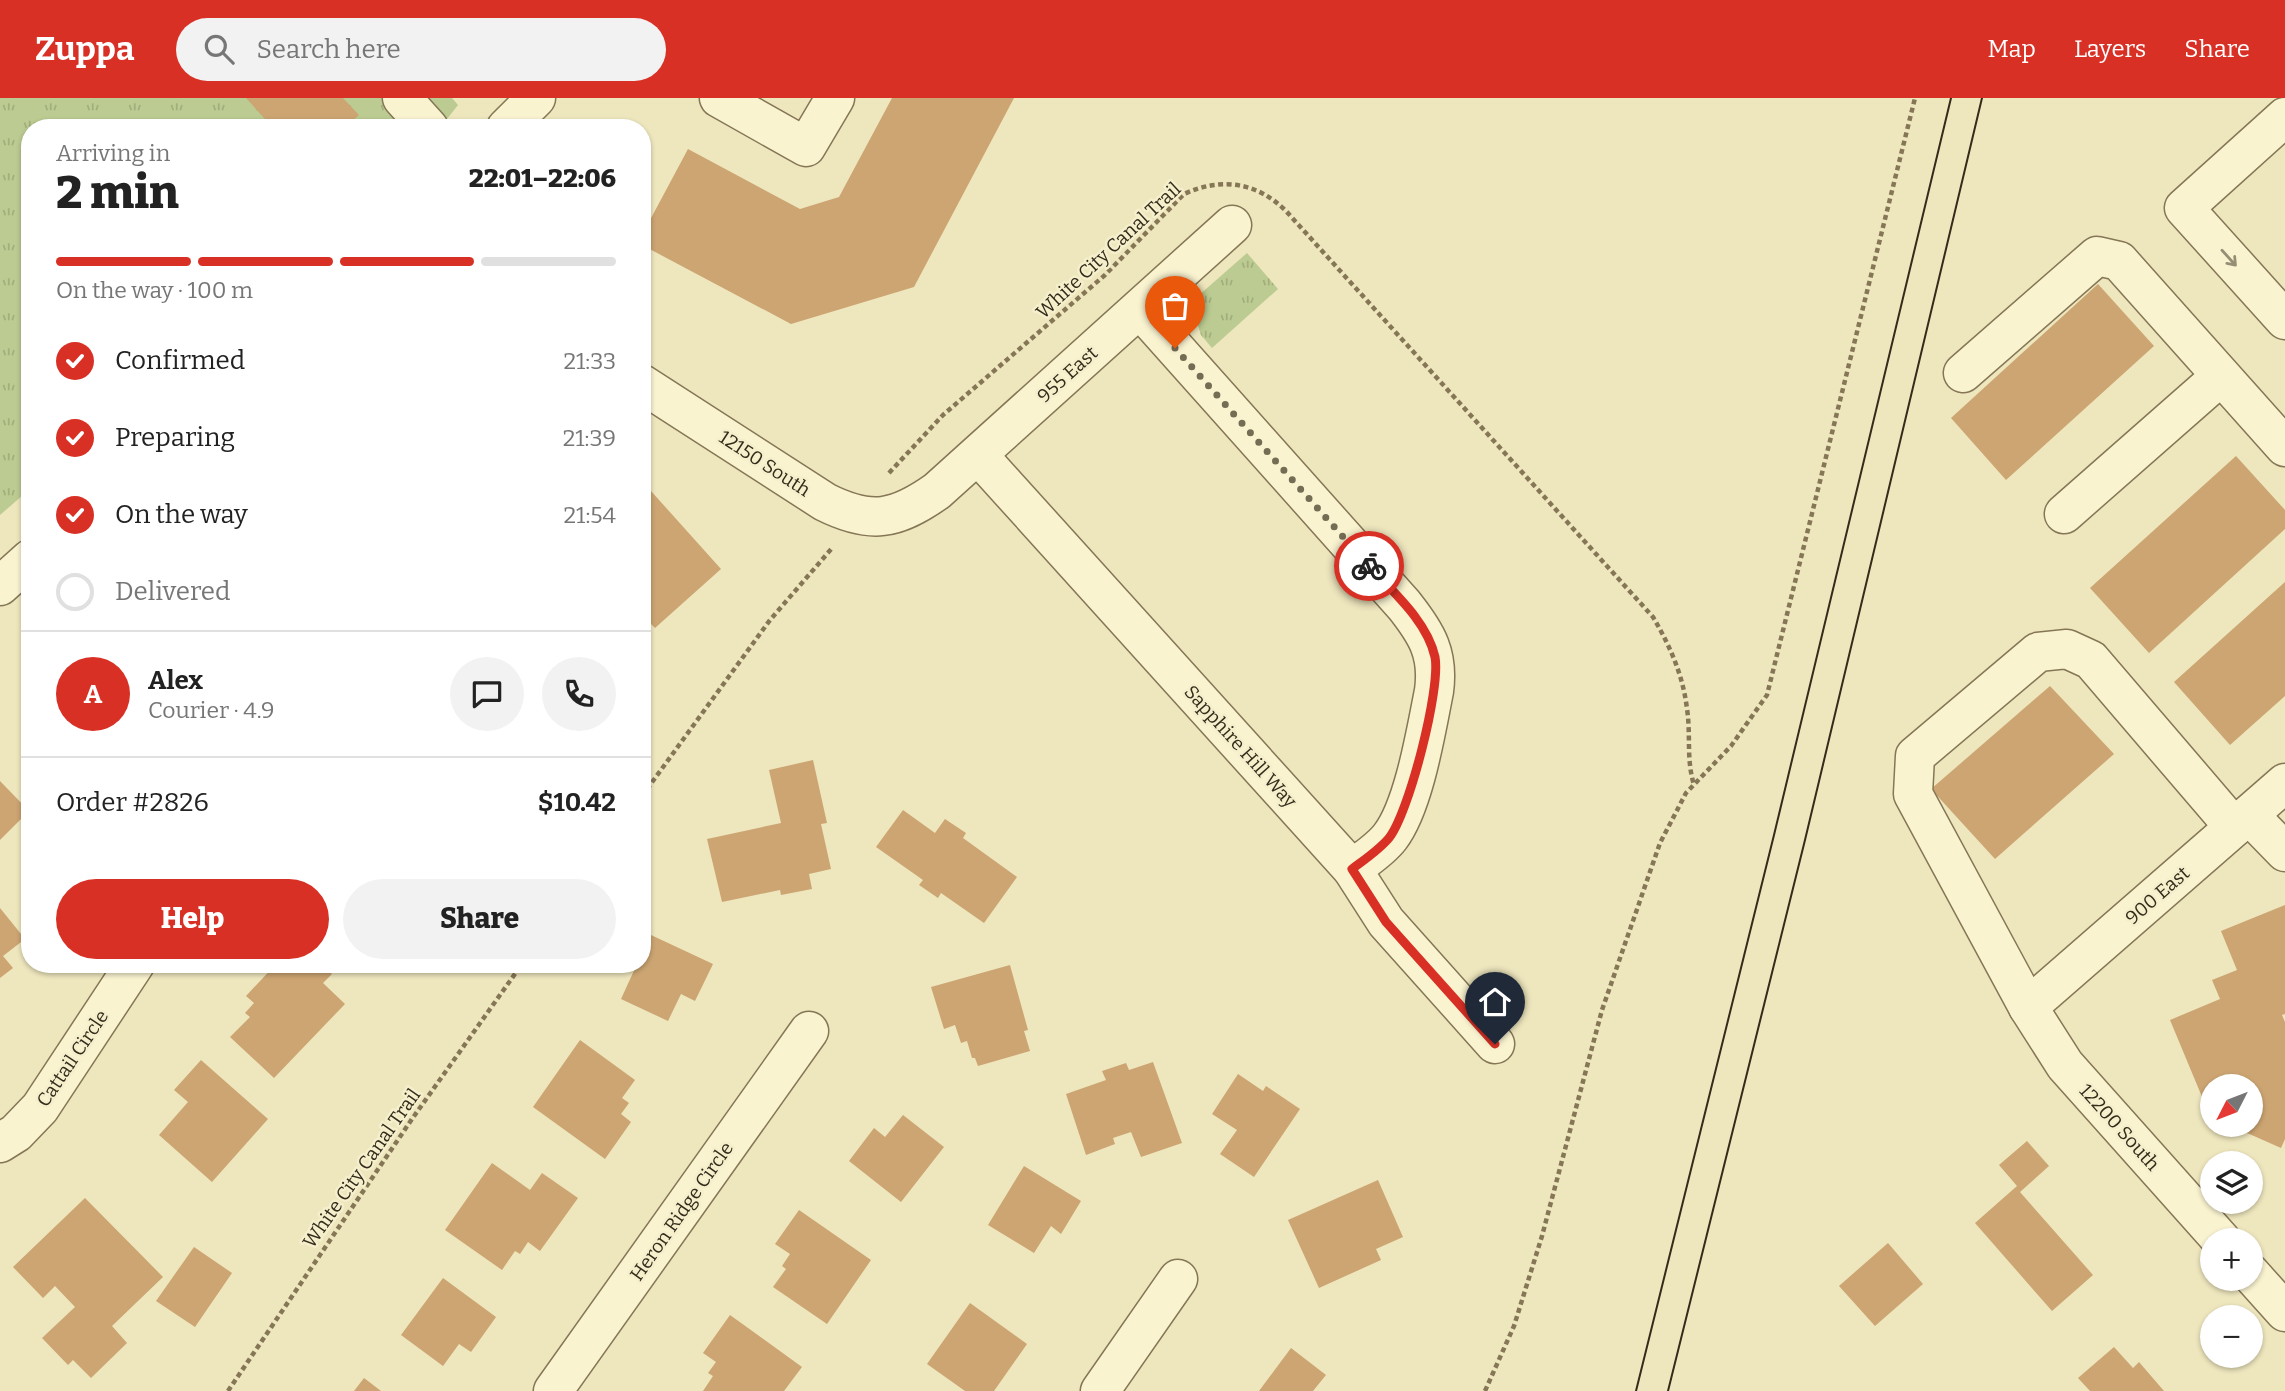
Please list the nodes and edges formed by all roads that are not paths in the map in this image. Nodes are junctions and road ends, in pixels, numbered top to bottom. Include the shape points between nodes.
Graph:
1 (402, 98) edge
2 (536, 98) edge
3 (719, 98) edge
4 (835, 98) edge
5 (2285, 117) edge
6 (421, 119) edge
7 (515, 119) edge
8 (1232, 225) dead end
9 (1140, 309) junction
10 (2285, 320) edge
11 (1963, 373) dead end
12 (2221, 376) junction
13 (651, 390) edge
14 (2285, 447) edge
15 (978, 455) junction
16 (2064, 514) dead end
17 (897, 515) joint
18 (21, 567) edge
19 (0, 586) edge
20 (2285, 783) edge
21 (2241, 821) junction
22 (2285, 852) edge
23 (1352, 869) junction
24 (129, 973) edge
25 (2028, 1007) junction
26 (809, 1031) dead end
27 (1495, 1044) dead end
28 (0, 1143) edge
29 (2210, 1228) edge
30 (1178, 1279) dead end
31 (2263, 1287) edge
32 (2285, 1312) edge
33 (553, 1391) edge
34 (1100, 1391) edge

1 - 6 street
2 - 7 street
3 - 4 street via 806,147
5 -> 10 street via 2184,208
8 - 9 street, 955 East
9 - 15 street, 955 East
9 - 23 street via 1404,605 1434,656 1434,691 1400,821 1388,840
11 - 12 street via 2097,256 2119,261
12 - 14 street
12 - 16 street
13 - 17 street, 12150 South via 825,502 878,518
15 - 17 street, 955 East via 937,491
15 - 23 street, Sapphire Hill Way
18 - 19 street
20 - 21 street, 900 East
21 - 22 street, 12200 South
21 - 25 street, 900 East
21 - 25 street, 12200 South via 2091,660 2067,649 2038,652 1915,756 1913,794
23 - 27 street, Sapphire Hill Way via 1386,922
24 - 28 street, Cattail Circle via 40,1108
25 - 29 street, 12200 South via 2065,1065
26 - 33 street, Heron Ridge Circle
30 - 34 street
31 - 32 street

